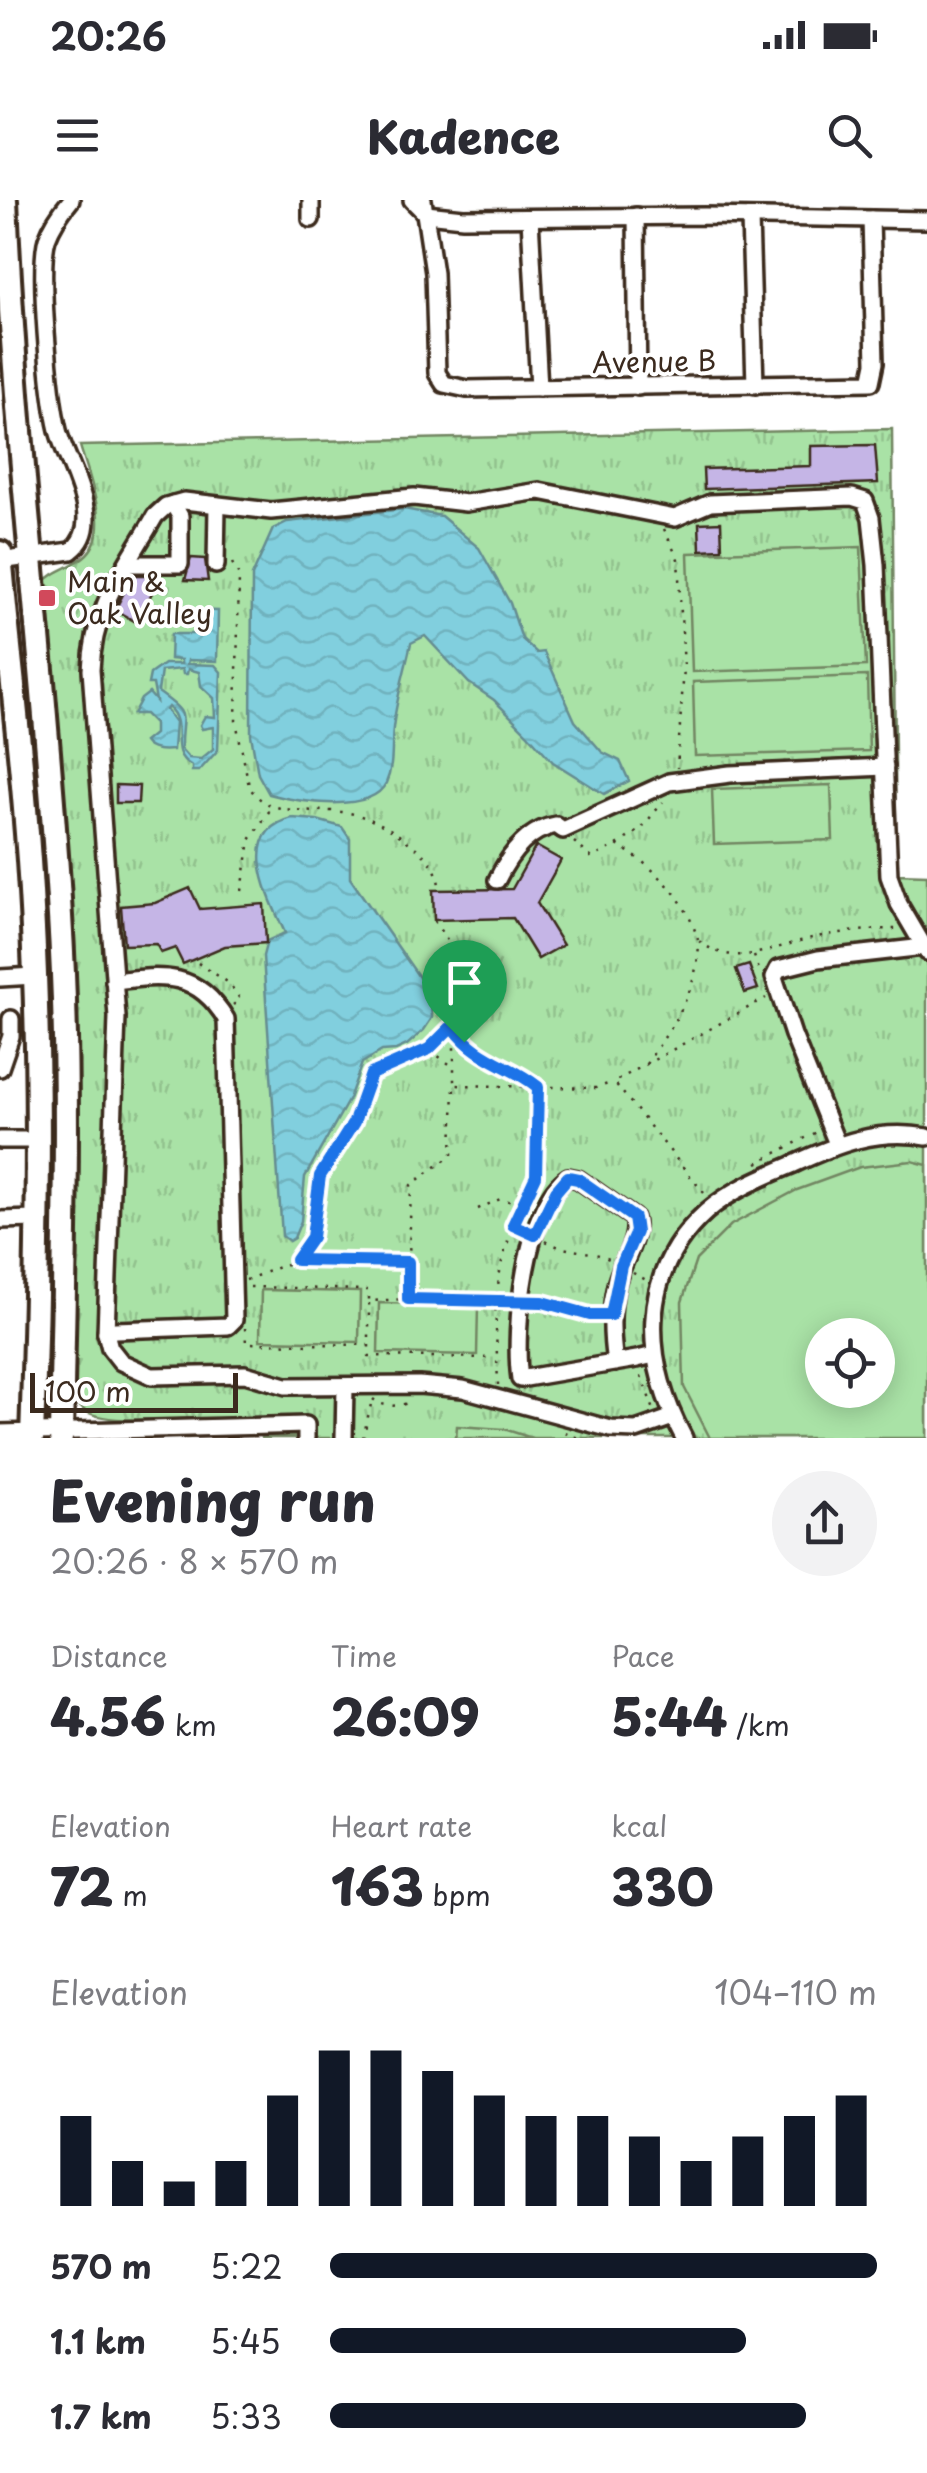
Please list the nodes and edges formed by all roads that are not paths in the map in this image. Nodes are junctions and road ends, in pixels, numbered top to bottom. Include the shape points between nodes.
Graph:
1 (5, 200) edge
2 (71, 200) edge
3 (311, 200) edge
4 (412, 200) edge
5 (424, 207) edge
6 (636, 216) junction
7 (530, 218) junction
8 (750, 218) junction
9 (311, 219) dead end
10 (871, 220) junction
11 (927, 220) edge
12 (754, 385) junction
13 (638, 387) junction
14 (539, 388) junction
15 (173, 504) junction
16 (217, 504) junction
17 (0, 552) edge
18 (30, 558) junction
19 (0, 561) edge
20 (216, 561) road end
21 (128, 564) junction
22 (3, 617) edge
23 (884, 767) junction
24 (497, 880) dead end
25 (925, 950) edge
26 (62, 972) junction
27 (34, 974) junction
28 (0, 978) edge
29 (114, 981) junction
30 (35, 1018) junction
31 (6, 1019) edge
32 (0, 1068) edge
33 (927, 1137) edge
34 (0, 1140) edge
35 (37, 1140) junction
36 (837, 1144) junction
37 (36, 1219) junction
38 (0, 1220) edge
39 (106, 1333) junction
40 (654, 1355) junction
41 (615, 1363) junction
42 (345, 1387) junction
43 (673, 1417) junction
44 (0, 1434) edge
45 (32, 1434) edge
46 (61, 1434) edge
47 (306, 1438) edge
48 (344, 1438) edge
49 (684, 1438) edge

1 - 18 highway
2 - 18 street via 52,227 44,265 56,417 79,483 85,528 71,551
3 - 9 street
4 - 5 street
5 - 7 street
5 - 14 street, Avenue B via 440,381 467,389
6 - 7 street
6 - 8 street
6 - 13 street
7 - 14 street
8 - 10 street
8 - 12 street
10 - 11 street
10 - 12 street, Avenue B via 871,382
12 - 13 street, Avenue B
13 - 14 street, Avenue B
15 - 16 street
15 - 21 street via 156,516
15 - 21 street via 180,516 180,564
16 - 20 street
16 - 23 street via 271,511 414,497 466,504 539,490 675,518 710,502 865,501 876,565
17 - 19 highway
18 - 19 street
18 - 26 highway
19 - 22 highway
21 - 29 street via 101,607 90,670
22 - 27 highway via 26,810
23 - 24 street via 676,781 563,830 547,827 530,835
23 - 25 street via 889,876
25 - 36 street via 818,959 778,969 774,977
26 - 27 highway
26 - 46 highway
27 - 28 street
27 - 30 highway
29 - 39 street
29 - 39 street via 181,979 202,990 226,1019 234,1320 228,1326
30 - 31 street
30 - 35 highway
31 - 32 street via 10,1036
33 - 36 street via 886,1134
34 - 35 street
35 - 37 highway
36 - 40 street via 738,1190 694,1223 658,1289
37 - 38 street
37 - 45 highway
39 - 42 street via 121,1362 152,1376 245,1374 286,1386
40 - 41 street
40 - 43 street
41 - 41 street via 520,1379 516,1338 535,1235 568,1177 634,1218 636,1232 611,1315
42 - 43 street via 372,1392 441,1386 611,1429 636,1430
42 - 48 street
43 - 49 street
44 - 45 street
45 - 46 street
46 - 47 street via 306,1424

